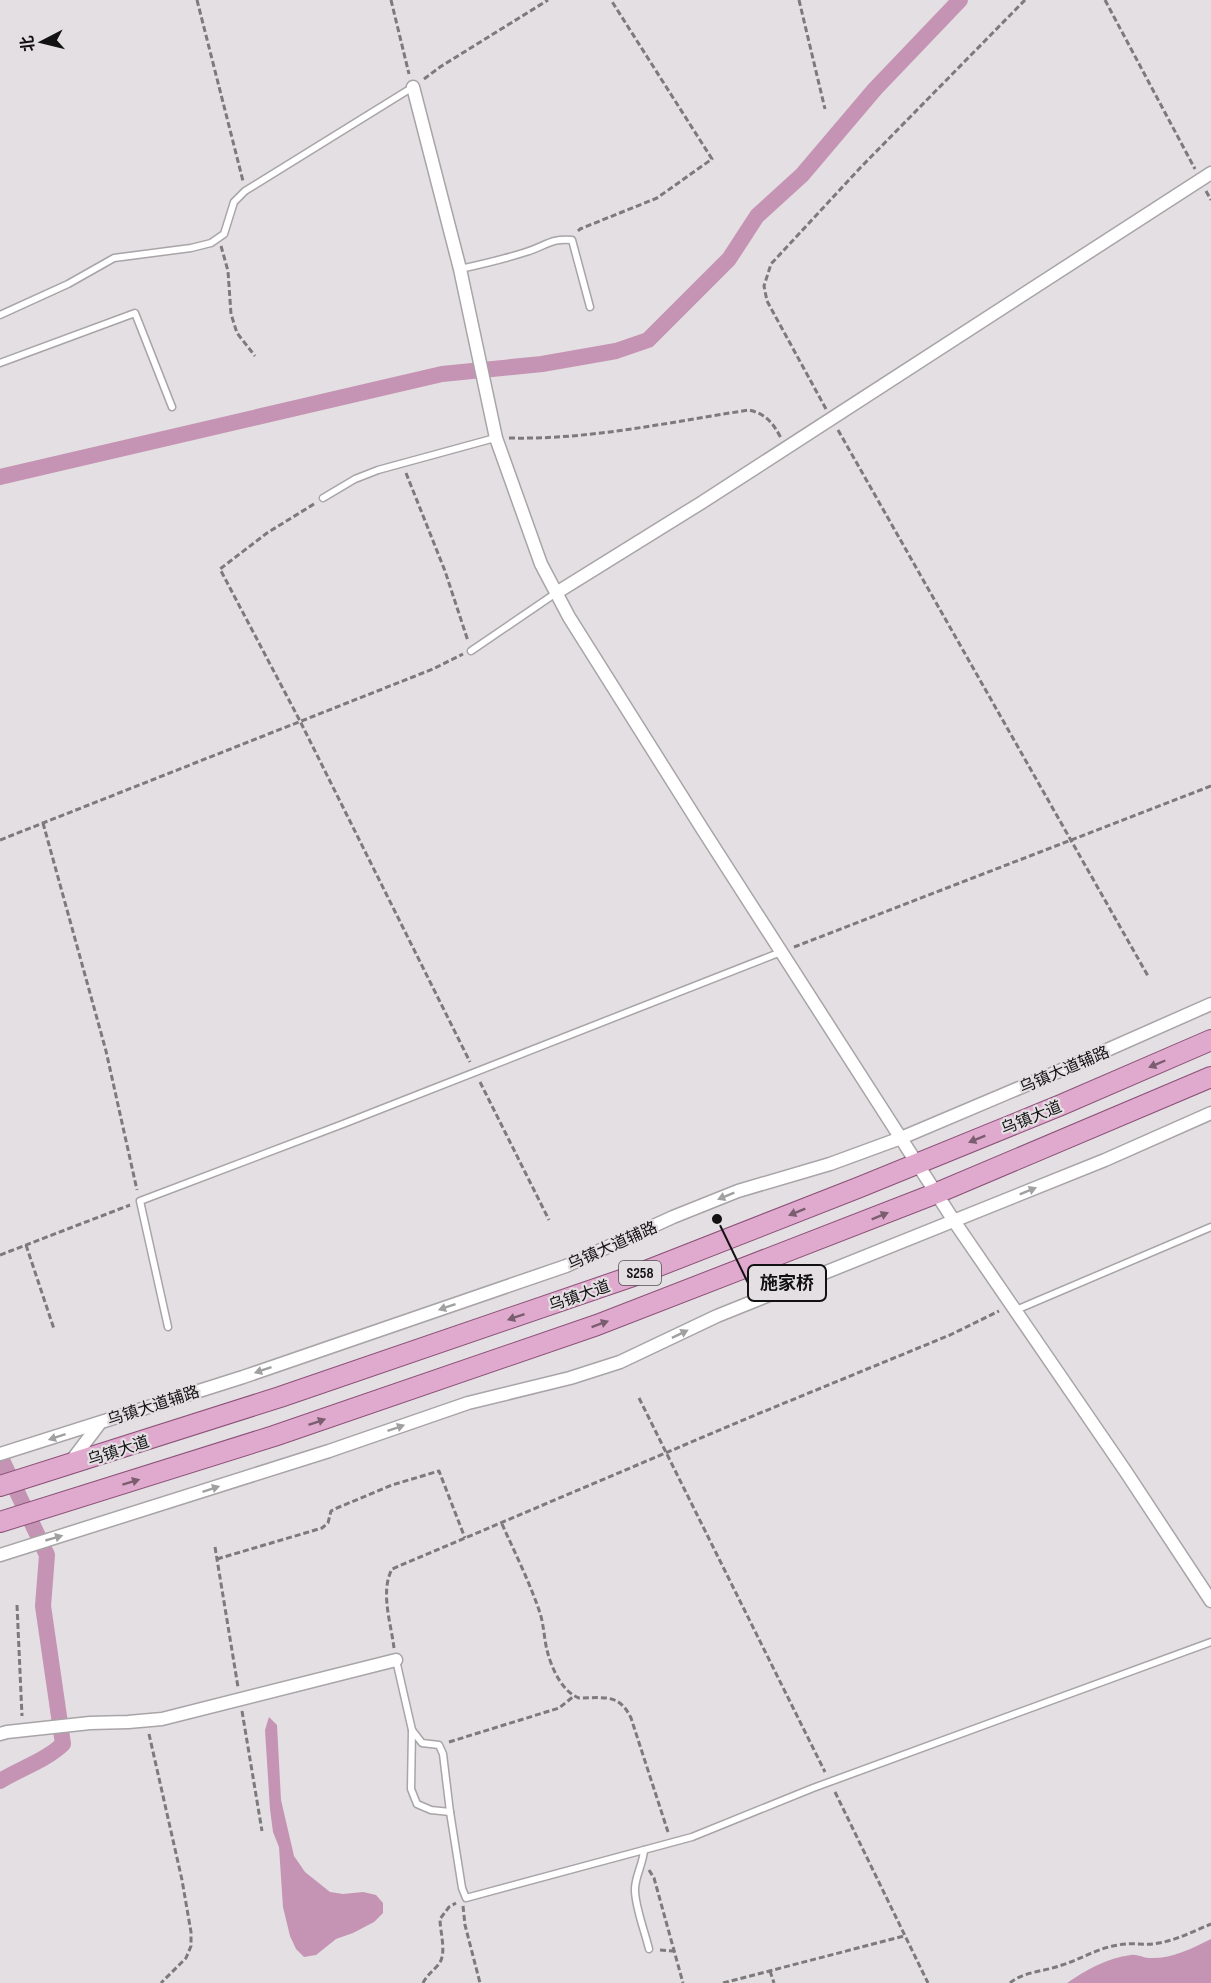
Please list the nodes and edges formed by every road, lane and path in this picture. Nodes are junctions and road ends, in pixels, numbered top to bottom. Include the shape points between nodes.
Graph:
1 (197, 0) edge
2 (391, 0) edge
3 (548, 0) edge
4 (611, 0) edge
5 (799, 0) edge
6 (1025, 0) edge
7 (1105, 0) edge
8 (413, 87) junction
9 (825, 109) dead end
10 (1206, 177) edge
11 (245, 191) junction
12 (1211, 200) edge
13 (219, 238) junction
14 (572, 240) junction
15 (460, 269) junction
16 (590, 307) dead end
17 (0, 315) edge
18 (255, 356) dead end
19 (0, 363) edge
20 (172, 407) dead end
21 (831, 418) junction
22 (496, 438) junction
23 (787, 447) junction
24 (402, 463) junction
25 (323, 498) joint
26 (556, 593) junction
27 (471, 651) junction
28 (300, 722) junction
29 (1211, 786) edge
30 (43, 823) junction
31 (0, 840) edge
32 (1070, 841) junction
33 (781, 952) junction
34 (1148, 976) dead end
35 (1211, 1004) edge
36 (1211, 1040) edge
37 (475, 1072) junction
38 (1211, 1077) edge
39 (1211, 1113) edge
40 (901, 1138) junction
41 (917, 1163) junction
42 (937, 1193) junction
43 (140, 1201) junction
44 (549, 1220) dead end
45 (954, 1221) junction
46 (1211, 1227) edge
47 (26, 1245) junction
48 (0, 1255) edge
49 (1013, 1307) junction
50 (168, 1327) dead end
51 (54, 1329) dead end
52 (639, 1398) dead end
53 (101, 1422) junction
54 (667, 1453) junction
55 (0, 1454) edge
56 (62, 1468) junction
57 (0, 1486) edge
58 (3, 1521) edge
59 (502, 1523) junction
60 (465, 1538) junction
61 (6, 1552) edge
62 (217, 1559) dead end
63 (1211, 1601) edge
64 (17, 1605) dead end
65 (1211, 1642) edge
66 (396, 1660) junction
67 (574, 1696) junction
68 (146, 1720) junction
69 (23, 1730) junction
70 (412, 1730) junction
71 (0, 1734) edge
72 (439, 1745) junction
73 (830, 1782) junction
74 (450, 1812) junction
75 (672, 1842) junction
76 (644, 1850) junction
77 (643, 1862) junction
78 (466, 1898) junction
79 (1211, 1924) edge
80 (904, 1936) junction
81 (649, 1949) joint
82 (674, 1951) junction
83 (770, 1971) junction
84 (161, 1983) edge
85 (423, 1983) edge
86 (480, 1983) edge
87 (683, 1983) edge
88 (723, 1983) edge
89 (774, 1983) edge
90 (928, 1983) edge
91 (1010, 1983) edge

1 - 11 path
2 - 8 path
3 - 8 path
4 - 14 path via 712,159 657,198 580,229
5 - 9 path
6 - 21 path via 771,264 764,286 766,300
7 - 10 path
8 - 11 lane
8 - 15 street
10 - 12 path
10 - 21 street
11 - 13 lane via 234,202 224,234
13 - 17 lane via 191,248 114,258
13 - 18 path via 228,271 231,314 237,333
14 - 15 lane via 558,239 520,255
14 - 16 lane
15 - 22 street
19 - 20 lane via 135,314
21 - 23 street
21 - 32 path
22 - 23 path via 625,430 749,410 760,412 771,421
22 - 24 lane
22 - 26 street via 541,564
23 - 26 street
24 - 25 lane via 356,479
24 - 27 path via 445,571
25 - 28 path via 220,569
26 - 27 lane
26 - 33 street
27 - 28 path
28 - 30 path
28 - 37 path
29 - 32 path
30 - 31 path
30 - 43 path via 106,1051
32 - 33 path
32 - 34 path
33 - 37 lane
33 - 40 street
35 - 40 street, 乌镇大道辅路
36 -> 41 main road, 乌镇大道 / S258
37 - 43 lane
37 - 44 path
38 - 42 main road, 乌镇大道 / S258
45 -> 39 street
40 - 41 street
40 -> 53 street, 乌镇大道辅路 via 738,1191 557,1269
41 - 42 street
41 -> 56 main road, 乌镇大道 / S258 via 593,1290
42 - 45 street
58 -> 42 main road, 乌镇大道 / S258 via 264,1440 597,1325
43 - 47 path
43 - 50 lane
45 - 49 street
61 -> 45 street via 318,1455 468,1403 596,1371 717,1316
46 - 49 lane
47 - 48 path
47 - 51 path
49 - 54 path
49 - 63 street
52 - 54 path
53 -> 55 street, 乌镇大道辅路
53 - 56 street
54 - 59 path
54 - 73 path
56 - 57 main road, 乌镇大道 / S258
59 - 60 path
59 - 67 path via 540,1612 547,1650 559,1678
60 - 62 path via 439,1471 337,1508 322,1528
60 - 66 path via 392,1569 387,1594
64 - 69 path
65 - 73 lane
66 - 68 street via 198,1711
66 - 70 lane
67 - 72 path via 559,1708
67 - 75 path via 617,1699 625,1706
68 - 69 street
68 - 84 path via 191,1932 186,1958
69 - 71 street
70 - 72 lane via 422,1743
70 - 74 lane via 411,1789 417,1804
72 - 74 lane
73 - 75 lane
73 - 80 path
74 - 78 lane
75 - 76 lane
76 - 77 lane
76 - 78 lane
77 - 81 lane via 635,1891
77 - 82 path via 654,1878
78 - 85 path via 449,1907 440,1919 443,1953 440,1963
78 - 86 path via 465,1925
79 - 91 path via 1157,1944 1116,1945 1084,1954
80 - 83 path
80 - 90 path
81 - 82 path
82 - 87 path
83 - 88 path
83 - 89 path

